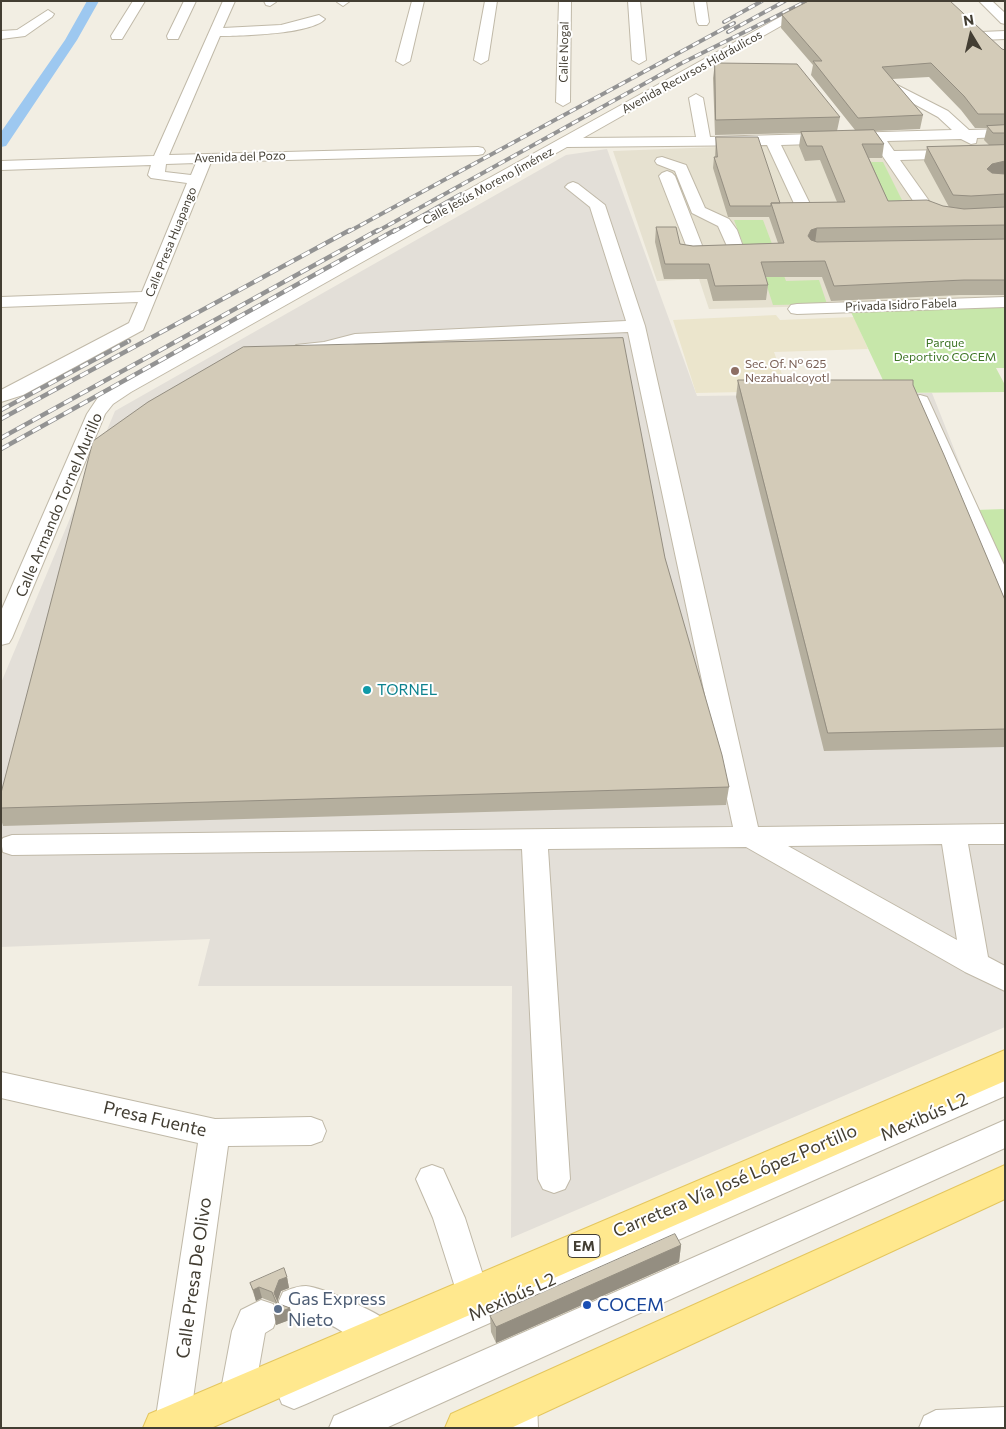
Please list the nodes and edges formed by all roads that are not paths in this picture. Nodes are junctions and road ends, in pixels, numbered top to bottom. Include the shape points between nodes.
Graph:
1 (229, 1) edge
2 (418, 1) edge
3 (491, 1) edge
4 (565, 1) edge
5 (634, 1) edge
6 (700, 1) edge
7 (819, 1) edge
8 (985, 1) edge
9 (137, 4) edge
10 (189, 4) edge
11 (48, 14) dead end
12 (319, 19) dead end
13 (1005, 20) edge
14 (703, 22) dead end
15 (216, 32) junction
16 (1005, 34) edge
17 (1, 35) edge
18 (117, 36) dead end
19 (173, 36) dead end
20 (993, 47) edge
21 (481, 60) dead end
22 (639, 60) dead end
23 (403, 61) dead end
24 (897, 89) edge
25 (696, 98) dead end
26 (563, 102) dead end
27 (839, 122) edge
28 (1005, 133) edge
29 (966, 134) junction
30 (877, 137) junction
31 (851, 138) junction
32 (772, 141) junction
33 (652, 142) junction
34 (704, 142) junction
35 (565, 144) junction
36 (478, 151) dead end
37 (982, 153) junction
38 (1005, 153) edge
39 (891, 156) junction
40 (205, 158) junction
41 (160, 159) junction
42 (662, 161) junction
43 (1, 166) edge
44 (137, 176) dead end
45 (156, 176) junction
46 (196, 180) junction
47 (573, 187) dead end
48 (806, 212) edge
49 (1005, 215) edge
50 (737, 252) edge
51 (697, 253) edge
52 (149, 297) junction
53 (1, 302) edge
54 (1005, 302) edge
55 (797, 309) dead end
56 (636, 326) junction
57 (281, 351) edge
58 (1, 396) edge
59 (106, 400) joint
60 (920, 401) edge
61 (1003, 580) edge
62 (1, 638) edge
63 (1005, 834) edge
64 (747, 835) junction
65 (954, 836) junction
66 (534, 838) junction
67 (12, 845) dead end
68 (975, 964) junction
69 (1004, 979) edge
70 (1005, 1065) edge
71 (1005, 1082) edge
72 (1, 1085) edge
73 (312, 1131) dead end
74 (215, 1133) junction
75 (1005, 1133) edge
76 (432, 1179) dead end
77 (554, 1180) dead end
78 (1005, 1181) edge
79 (473, 1294) junction
80 (295, 1303) dead end
81 (261, 1316) dead end
82 (378, 1335) junction
83 (237, 1396) junction
84 (520, 1415) edge
85 (1005, 1425) edge
86 (168, 1426) edge
87 (211, 1428) edge
88 (346, 1428) edge
89 (465, 1428) edge
90 (936, 1428) edge

1 - 15 street
2 - 23 street
3 - 21 street
4 - 26 street, Calle Nogal
5 - 22 street
6 - 14 street
7 - 35 street, Avenida Recursos Hidráulicos
8 - 13 street
9 - 18 street
10 - 19 street
11 - 17 street via 20,32
12 - 15 street via 282,30
15 - 41 street
16 - 20 street via 977,33
24 - 29 street via 943,114
25 - 34 street
27 - 31 street
28 - 29 street, Calle Jesús Moreno Jiménez
29 - 30 street, Calle Jesús Moreno Jiménez
29 - 37 street
30 - 31 street, Calle Jesús Moreno Jiménez
30 - 39 street
31 - 32 street, Calle Jesús Moreno Jiménez
32 - 34 street, Calle Jesús Moreno Jiménez
32 - 48 street
33 - 34 street, Calle Jesús Moreno Jiménez
33 - 35 street, Calle Jesús Moreno Jiménez
33 - 42 street
35 - 59 street, Calle Jesús Moreno Jiménez
36 - 40 street, Avenida del Pozo
37 - 38 street
37 - 39 street
39 - 49 street via 933,214
40 - 41 street, Avenida del Pozo
40 - 46 street, Calle Presa Huapango
41 - 43 street, Avenida del Pozo
41 - 45 street
42 - 50 street via 681,168 698,210 727,225
42 - 51 street
44 - 45 street
45 - 46 street
46 - 52 street, Calle Presa Huapango
47 - 56 street via 597,205
52 - 53 street
52 - 58 street, Calle Presa Huapango via 137,326
54 - 55 street, Privada Isidro Fabela
56 - 57 street via 355,339
56 - 64 street
59 - 62 street, Calle Armando Tornel Murillo via 96,414
60 - 61 street
63 - 65 street
64 - 65 street
64 - 66 street
64 - 68 street
65 - 68 street
66 - 67 street
66 - 77 street
68 - 69 street
70 - 79 main road, Carretera Vía José López Portillo / EM
71 - 87 street, Mexibús L2
72 - 74 street, Presa Fuente
73 - 74 street, Presa Fuente
74 - 86 street, Calle Presa De Olivo
75 - 88 street
76 - 79 street via 449,1218
78 - 84 main road
79 - 82 main road, Carretera Vía José López Portillo / EM
80 - 82 street via 321,1303
81 - 83 street via 249,1331
82 - 83 main road, Carretera Vía José López Portillo / EM
83 - 86 main road, Carretera Vía José López Portillo / EM
84 - 89 main road
85 - 90 street

